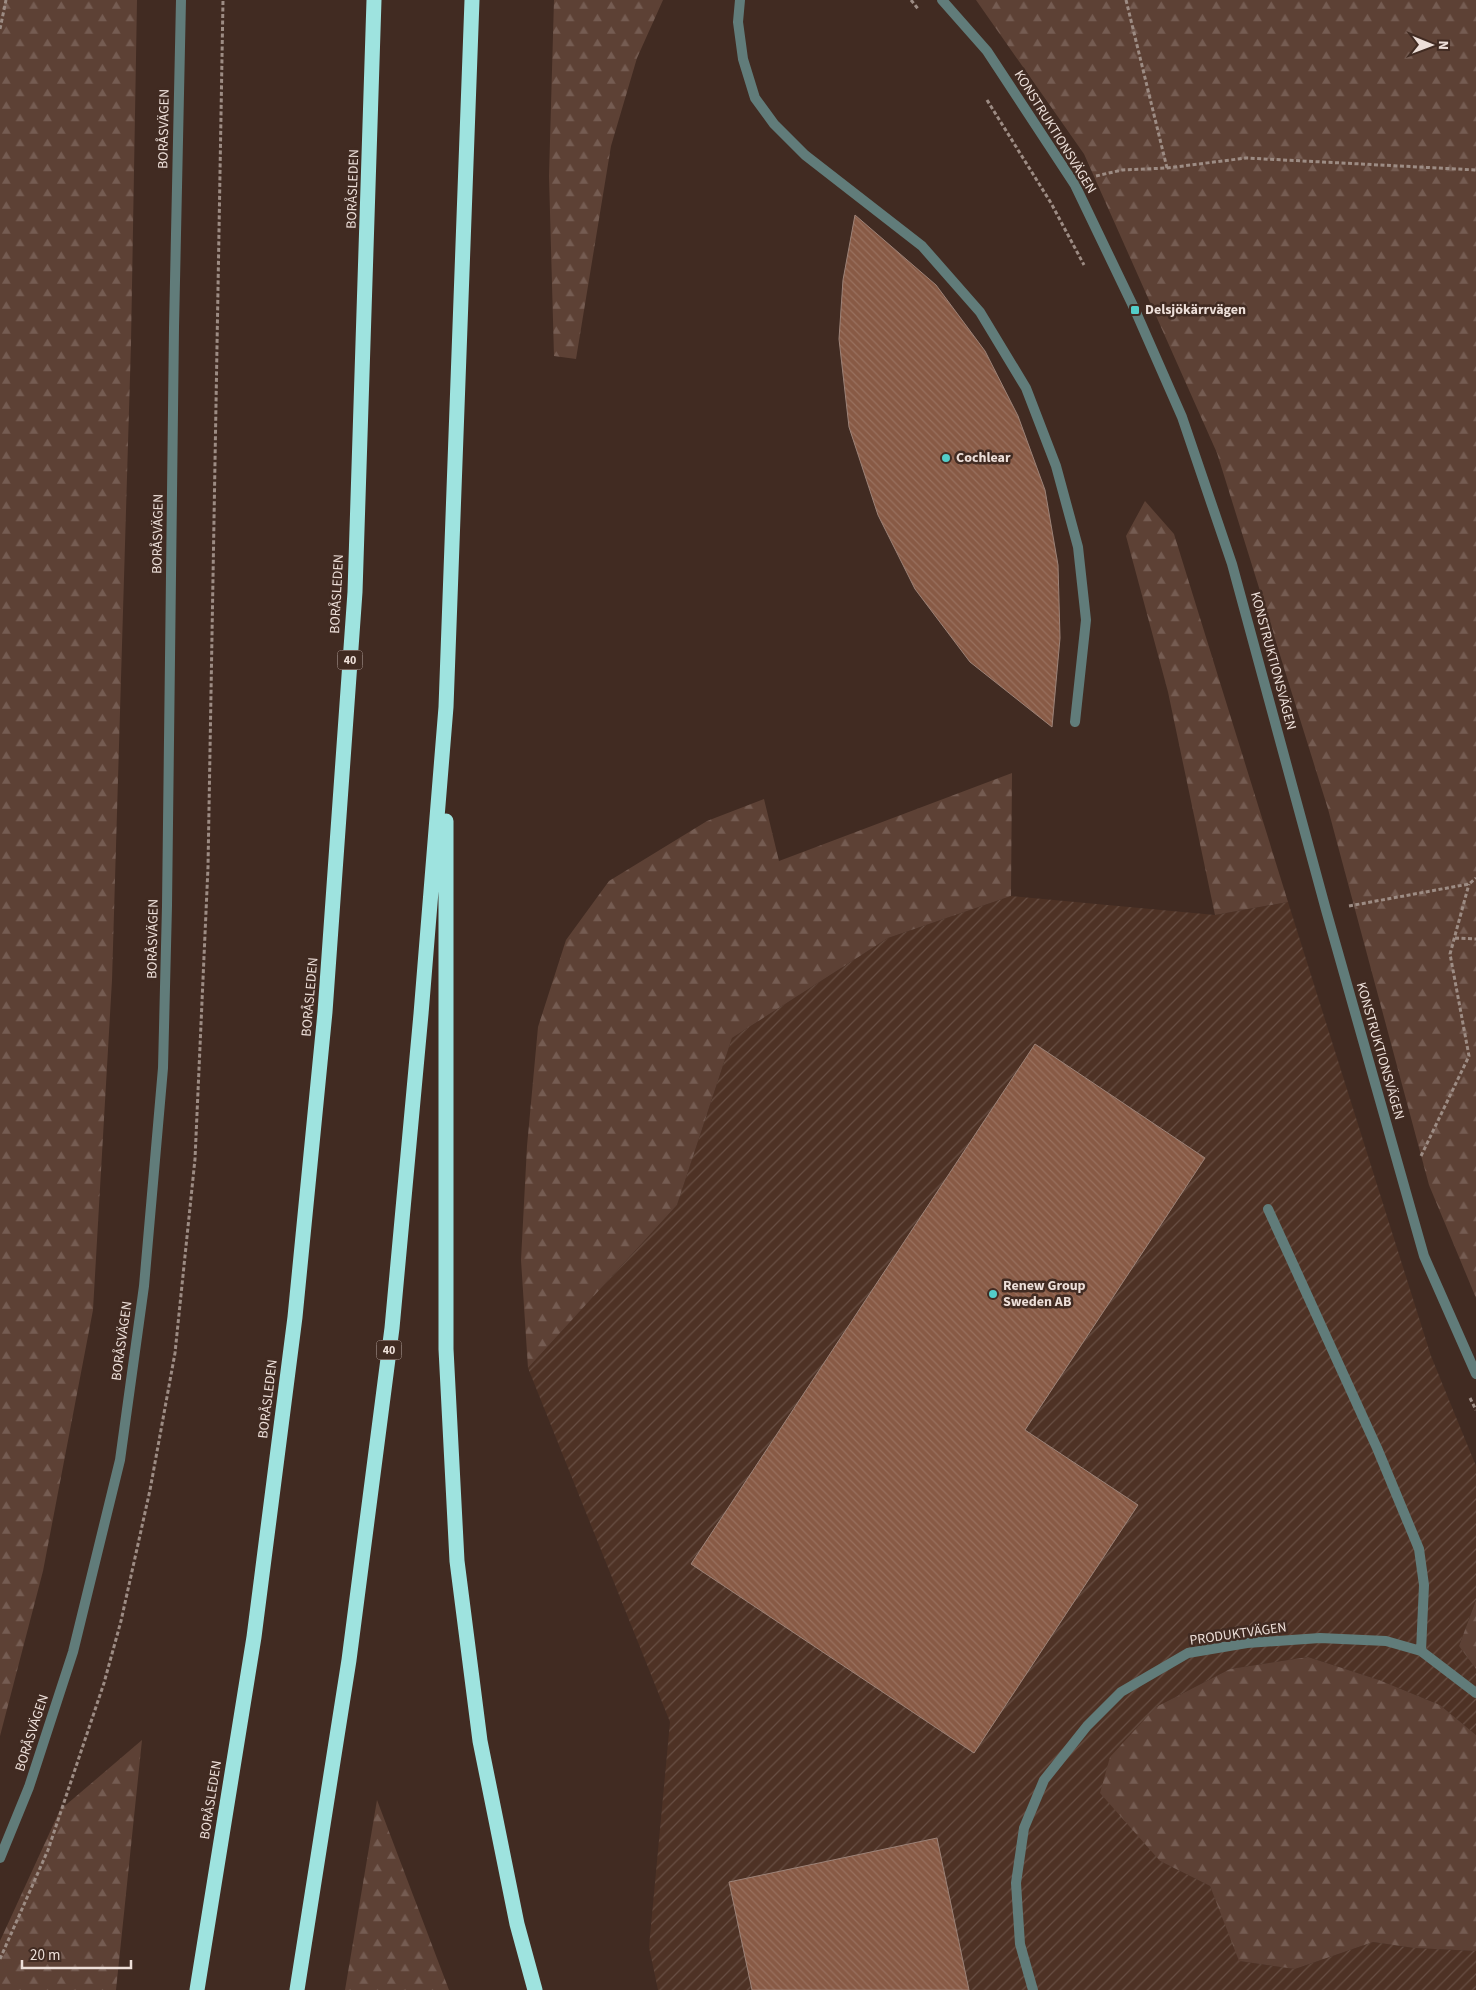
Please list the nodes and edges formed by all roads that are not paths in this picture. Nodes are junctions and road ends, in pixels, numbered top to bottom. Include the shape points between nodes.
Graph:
1 (181, 0) edge
2 (374, 0) edge
3 (472, 0) edge
4 (740, 0) edge
5 (942, 0) edge
6 (446, 706) junction
7 (1075, 722) dead end
8 (1268, 1209) dead end
9 (1476, 1374) edge
10 (1421, 1651) junction
11 (1476, 1693) edge
12 (0, 1858) edge
13 (197, 1990) edge
14 (297, 1990) edge
15 (535, 1990) edge
16 (1033, 1990) edge

1 - 12 street, BORÅSVÄGEN via 163,1068 144,1286 120,1460 73,1652 29,1787
2 - 13 highway, BORÅSLEDEN / 40 via 355,592 325,1012 295,1317 254,1637
3 - 6 highway, 40
4 - 7 street via 738,22 743,59 755,98 774,124 805,155 922,246 980,312 1026,388 1056,466 1078,547 1086,620
5 - 9 street, KONSTRUKTIONSVÄGEN via 986,51 1075,185 1182,417 1232,564 1424,1256
6 - 14 highway, 40 via 392,1328 349,1660
6 - 15 highway via 446,1349 457,1561 480,1741 517,1924
8 - 10 street via 1377,1448 1419,1550 1424,1585
10 - 11 street, PRODUKTVÄGEN
10 - 16 street, PRODUKTVÄGEN via 1386,1641 1320,1638 1247,1644 1188,1653 1121,1692 1087,1726 1044,1780 1024,1828 1016,1883 1020,1944

